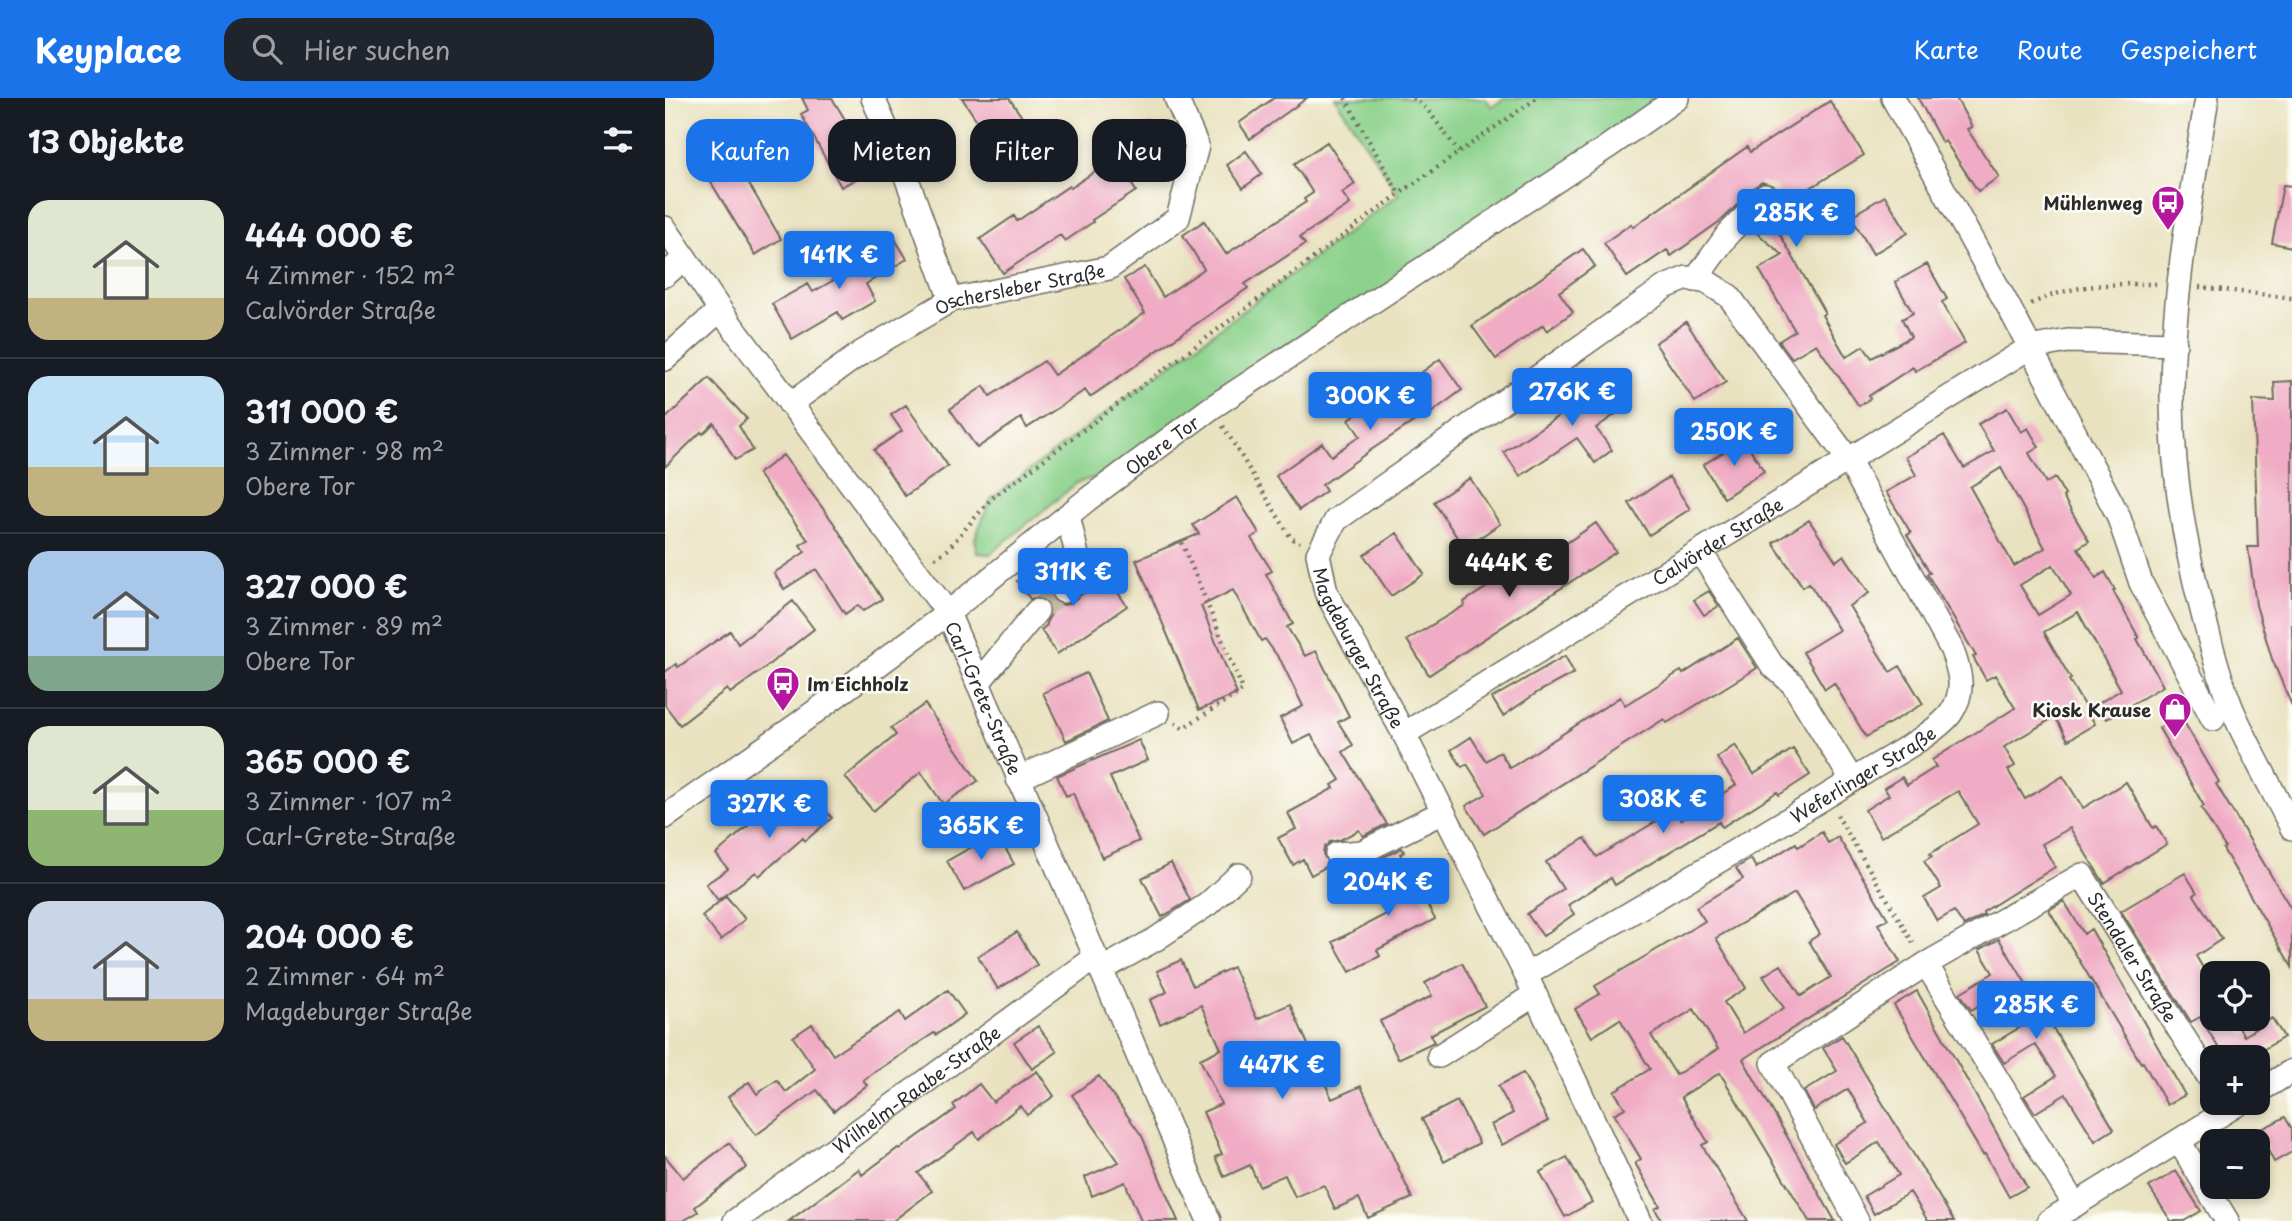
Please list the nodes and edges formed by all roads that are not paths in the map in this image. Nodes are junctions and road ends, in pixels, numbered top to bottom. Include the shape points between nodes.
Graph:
1 (873, 98) edge
2 (1176, 98) edge
3 (1677, 98) edge
4 (1893, 98) edge
5 (2207, 98) edge
6 (1765, 196) dead end
7 (665, 228) edge
8 (685, 258) junction
9 (665, 275) edge
10 (1695, 280) junction
11 (951, 300) junction
12 (720, 310) junction
13 (2175, 344) junction
14 (2029, 348) junction
15 (665, 359) edge
16 (790, 404) junction
17 (1848, 459) junction
18 (1068, 515) junction
19 (1700, 551) junction
20 (1063, 590) tunnel mouth
21 (1037, 611) tunnel mouth
22 (948, 613) junction
23 (978, 683) junction
24 (1158, 713) road end
25 (2213, 719) dead end
26 (1404, 734) junction
27 (1018, 779) junction
28 (1852, 780) junction
29 (1443, 812) junction
30 (665, 817) edge
31 (2292, 828) edge
32 (1337, 854) dead end
33 (1239, 875) dead end
34 (1098, 964) junction
35 (1926, 964) junction
36 (1530, 985) junction
37 (1439, 1056) dead end
38 (2200, 1063) edge
39 (2292, 1071) edge
40 (2270, 1084) edge
41 (2217, 1115) edge
42 (2179, 1141) junction
43 (2075, 1205) junction
44 (1633, 1218) edge
45 (735, 1221) edge
46 (1209, 1221) edge
47 (1857, 1221) edge
48 (2049, 1221) edge
49 (2227, 1221) edge

1 - 11 street
2 - 11 street, Oschersleber Straße via 1197,146 1178,218 1109,268
3 - 18 street, Obere Tor via 1211,408
4 - 14 street
5 - 13 street
6 - 10 street via 1728,234
7 - 8 street, Carl-Grete-Straße
8 - 9 street
8 - 12 street, Carl-Grete-Straße
10 - 17 street via 1729,296
10 - 26 street, Magdeburger Straße via 1687,278 1665,286 1336,520 1318,554 1326,592
11 - 16 street, Oschersleber Straße via 860,353
12 - 15 street
12 - 16 street, Carl-Grete-Straße
13 - 14 street via 2069,341
13 - 31 street via 2176,468 2194,580 2231,708
14 - 17 street, Calvörder Straße
14 - 25 street via 2118,515 2141,583
16 - 22 street, Carl-Grete-Straße
17 - 19 street, Calvörder Straße
17 - 28 street, Weferlinger Straße via 1961,674 1959,698 1949,716
18 - 20 street via 1079,564 1077,579
18 - 22 street, Obere Tor
19 - 26 street, Calvörder Straße
19 - 28 street via 1772,665 1793,684
21 - 23 street
22 - 23 street, Carl-Grete-Straße
22 - 30 street, Obere Tor
23 - 27 street, Carl-Grete-Straße
24 - 27 street
26 - 29 street, Magdeburger Straße
27 - 34 street, Carl-Grete-Straße
28 - 36 street, Weferlinger Straße
29 - 32 street via 1362,852
29 - 36 street, Magdeburger Straße
33 - 34 street, Wilhelm-Raabe-Straße via 1208,904 1156,939
34 - 45 street, Wilhelm-Raabe-Straße
34 - 46 street, Carl-Grete-Straße
35 - 38 street, Stendaler Straße via 2082,875
35 - 43 street
35 - 47 street, Stendaler Straße via 1773,1063
36 - 37 street
36 - 44 street, Magdeburger Straße
39 - 40 street
41 - 42 street
42 - 43 street
42 - 49 street
43 - 48 street

